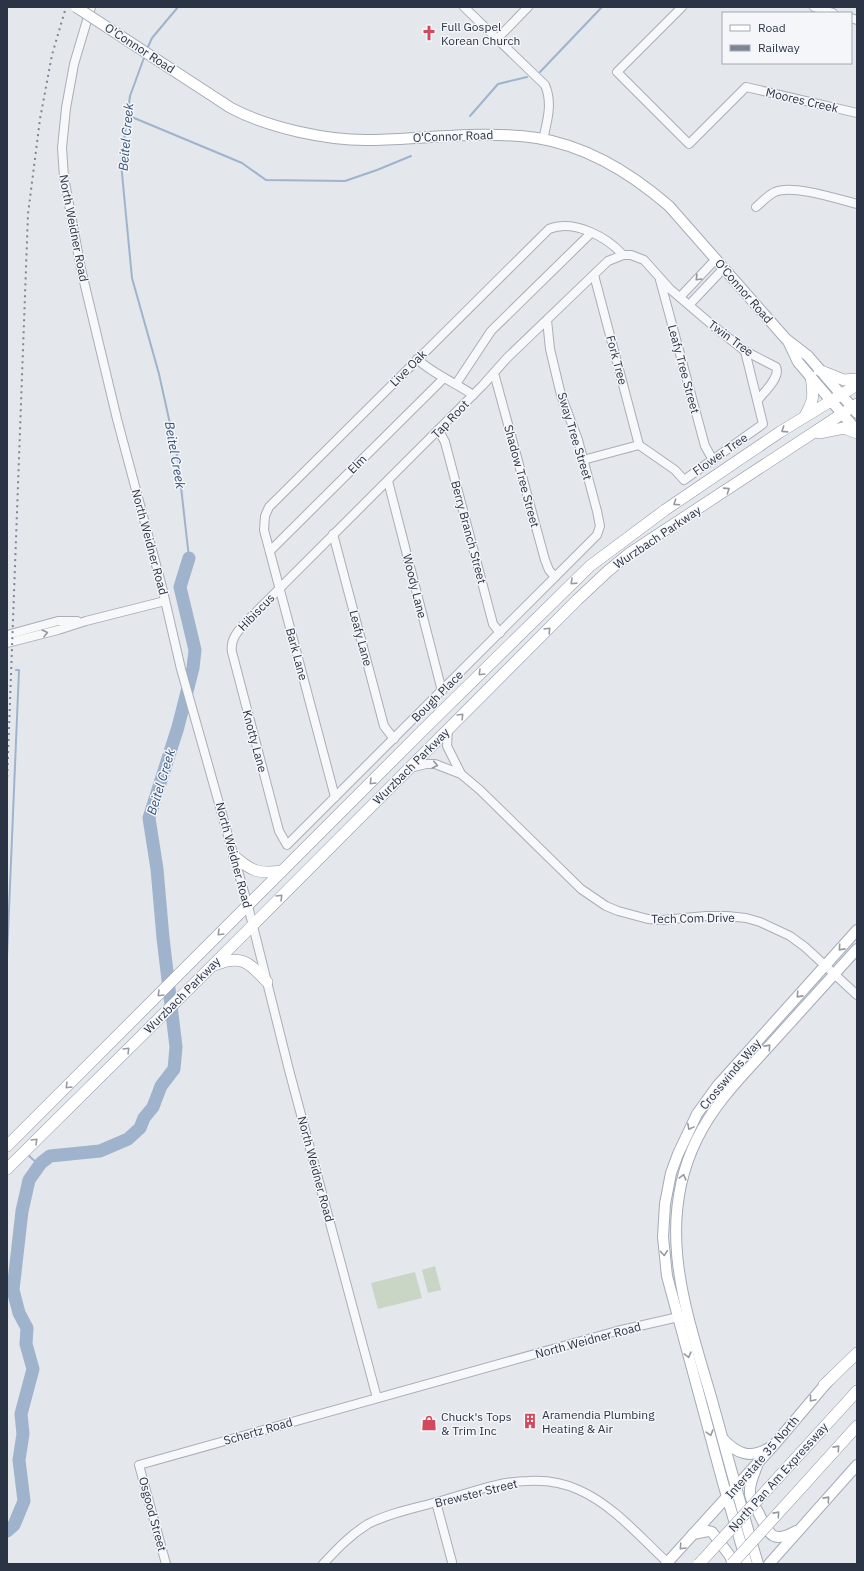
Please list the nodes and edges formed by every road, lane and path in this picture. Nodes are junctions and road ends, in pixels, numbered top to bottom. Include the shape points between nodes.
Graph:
1 (76, 7) edge
2 (91, 7) edge
3 (464, 7) edge
4 (528, 7) edge
5 (682, 7) edge
6 (814, 7) edge
7 (831, 12) edge
8 (497, 39) junction
9 (857, 113) edge
10 (543, 140) junction
11 (857, 204) edge
12 (756, 207) dead end
13 (591, 233) junction
14 (624, 255) junction
15 (716, 259) junction
16 (724, 268) junction
17 (594, 275) junction
18 (659, 277) junction
19 (680, 298) junction
20 (689, 305) junction
21 (547, 320) junction
22 (745, 351) junction
23 (417, 360) junction
24 (494, 373) junction
25 (815, 374) junction
26 (444, 378) junction
27 (857, 379) edge
28 (456, 384) junction
29 (857, 385) edge
30 (473, 395) junction
31 (836, 398) junction
32 (758, 400) junction
33 (855, 408) edge
34 (842, 414) junction
35 (804, 418) junction
36 (439, 431) junction
37 (857, 432) edge
38 (811, 435) junction
39 (639, 445) junction
40 (583, 460) junction
41 (713, 460) junction
42 (388, 481) junction
43 (267, 511) joint
44 (333, 534) junction
45 (586, 547) joint
46 (270, 550) junction
47 (555, 577) junction
48 (279, 588) junction
49 (165, 601) junction
50 (86, 620) junction
51 (500, 633) junction
52 (7, 635) edge
53 (234, 636) joint
54 (7, 643) edge
55 (442, 691) junction
56 (448, 730) junction
57 (394, 739) junction
58 (409, 768) junction
59 (461, 774) junction
60 (335, 797) junction
61 (287, 845) joint
62 (234, 856) junction
63 (282, 871) junction
64 (248, 906) junction
65 (252, 924) junction
66 (857, 930) edge
67 (857, 949) edge
68 (825, 966) junction
69 (211, 967) junction
70 (834, 974) junction
71 (267, 982) junction
72 (857, 995) edge
73 (7, 1146) edge
74 (678, 1154) junction
75 (689, 1157) junction
76 (7, 1168) edge
77 (688, 1315) junction
78 (678, 1317) junction
79 (857, 1349) edge
80 (857, 1353) edge
81 (824, 1385) junction
82 (857, 1391) edge
83 (377, 1398) junction
84 (857, 1426) edge
85 (723, 1439) junction
86 (774, 1445) junction
87 (758, 1462) junction
88 (139, 1464) joint
89 (857, 1465) edge
90 (736, 1488) junction
91 (727, 1497) junction
92 (436, 1502) junction
93 (801, 1528) junction
94 (693, 1534) junction
95 (452, 1562) dead end
96 (666, 1563) edge
97 (166, 1564) edge
98 (323, 1564) edge
99 (699, 1564) edge
100 (732, 1564) edge
101 (747, 1564) edge
102 (758, 1564) edge
103 (769, 1564) edge

1 - 10 main road, O'Connor Road, bridge via 231,107 296,131 370,140 476,134 504,134
2 - 49 street, North Weidner Road via 74,64 66,108 62,167 92,320
3 - 8 street
4 - 8 street
5 - 9 street, Moores Creek via 617,72 689,144 746,87
6 - 7 street
8 - 10 street via 545,86 550,105
10 - 15 main road, O'Connor Road via 587,153 648,188 669,206
11 - 12 street via 786,189 776,191
13 - 14 street via 614,244
13 - 23 street, Live Oak via 572,226 549,229
13 - 28 street via 491,331
14 - 17 street, Tap Root via 608,260
14 - 18 street, Twin Tree via 639,257 649,264
15 - 16 main road, O'Connor Road
15 -> 19 street
16 - 20 street
16 - 25 main road, O'Connor Road via 786,339 798,362
17 - 21 street, Tap Root
17 - 39 street, Fork Tree
18 - 19 street, Twin Tree
18 - 41 street, Leafy Tree Street via 705,446
19 - 20 street, Twin Tree
20 - 22 street, Twin Tree
21 - 24 street, Tap Root
21 - 40 street, Sway Tree Street via 548,343 559,387
22 - 32 street
22 - 32 street, Twin Tree via 773,364 778,370
23 - 26 street
23 - 43 street, Live Oak
24 - 30 street, Tap Root
24 - 47 street, Shadow Tree Street via 545,560
25 - 27 highway via 844,380
25 - 31 main road, O'Connor Road
25 - 35 highway via 814,397
26 - 28 street
26 - 46 street, Elm
28 - 30 street
29 - 31 highway
30 - 36 street, Tap Root
31 - 33 main road, O'Connor Road
31 - 34 main road
31 - 35 highway, Wurzbach Parkway
32 - 41 street, Flower Tree via 763,424
33 - 34 highway, Wurzbach Parkway
34 - 37 main road
34 - 38 highway, Wurzbach Parkway
35 -> 63 highway, Wurzbach Parkway via 665,510 590,566
36 - 42 street, Tap Root
36 - 51 street, Berry Branch Street via 445,442 493,624
37 - 38 highway via 844,428
56 -> 38 highway, Wurzbach Parkway via 608,571 650,540
39 - 40 street
39 - 41 street, Flower Tree via 675,470 684,480
40 - 45 street, Sway Tree Street via 600,526 597,535
42 - 44 street, Tap Root
42 - 55 street, Woody Lane
43 - 46 street, Bark Lane via 264,530
44 - 48 street, Tap Root
44 - 57 street, Leafy Lane via 384,726
45 - 47 street, Bough Place
46 - 48 street, Bark Lane
47 - 51 street, Bough Place
48 - 53 street, Hibiscus
48 - 60 street, Bark Lane
49 - 50 street
49 - 62 street, North Weidner Road via 181,668
50 - 52 street via 58,621
54 -> 50 street
51 - 55 street, Bough Place
53 - 61 street, Knotty Lane via 232,652 279,831
55 - 57 street, Bough Place
56 - 58 highway, Wurzbach Parkway
56 - 59 street, Tech Com Drive via 447,746
57 - 60 street, Bough Place
58 -> 59 street, Tech Com Drive via 435,764
65 -> 58 highway, Wurzbach Parkway
59 - 68 street, Tech Com Drive via 581,889 606,906 635,916 662,920 706,916 746,918 790,936
60 - 61 street, Bough Place
62 - 63 highway via 255,870 265,873
62 - 64 street, North Weidner Road
63 - 64 highway, Wurzbach Parkway
64 - 65 street, North Weidner Road
64 -> 73 highway, Wurzbach Parkway
65 - 69 highway, Wurzbach Parkway
65 - 71 street, North Weidner Road
66 -> 68 main road, Crosswinds Way
67 - 70 main road, Crosswinds Way
68 - 70 street, Tech Com Drive
68 -> 74 main road, Crosswinds Way via 718,1085 697,1114
69 - 71 highway via 229,959 243,961
76 -> 69 highway, Wurzbach Parkway
70 - 72 street, Tech Com Drive
75 -> 70 main road, Crosswinds Way via 708,1120 727,1092
71 - 83 street, North Weidner Road
74 - 75 main road
74 -> 78 main road, Crosswinds Way via 665,1204 663,1237 667,1276
77 -> 75 main road, Crosswinds Way via 679,1277 676,1237 678,1197
77 - 78 street, North Weidner Road
77 - 85 main road
78 - 83 street, North Weidner Road
78 -> 91 main road
79 - 81 main road, Interstate 35 North
80 - 81 highway
81 -> 86 main road, Interstate 35 North
82 - 99 highway, North Pan Am Expressway, bridge
83 - 88 street, Schertz Road
100 -> 84 highway, North Pan Am Expressway, bridge
85 - 86 main road via 732,1449 746,1454 757,1453
85 - 90 main road
86 - 87 main road, Interstate 35 North
87 - 90 main road, Interstate 35 North
87 - 93 main road via 750,1494 770,1533 782,1538
88 - 97 street, Osgood Street
93 -> 89 main road
90 - 91 main road, Interstate 35 North
90 - 102 main road
91 - 94 main road, Interstate 35 North
91 - 101 main road
92 - 95 street
92 - 96 street, Brewster Street via 496,1485 529,1480 562,1484 578,1489 604,1505
92 - 98 street, Brewster Street via 369,1524 349,1537
93 - 103 main road
94 -> 96 main road, Interstate 35 North
94 - 100 main road via 712,1532 730,1556

